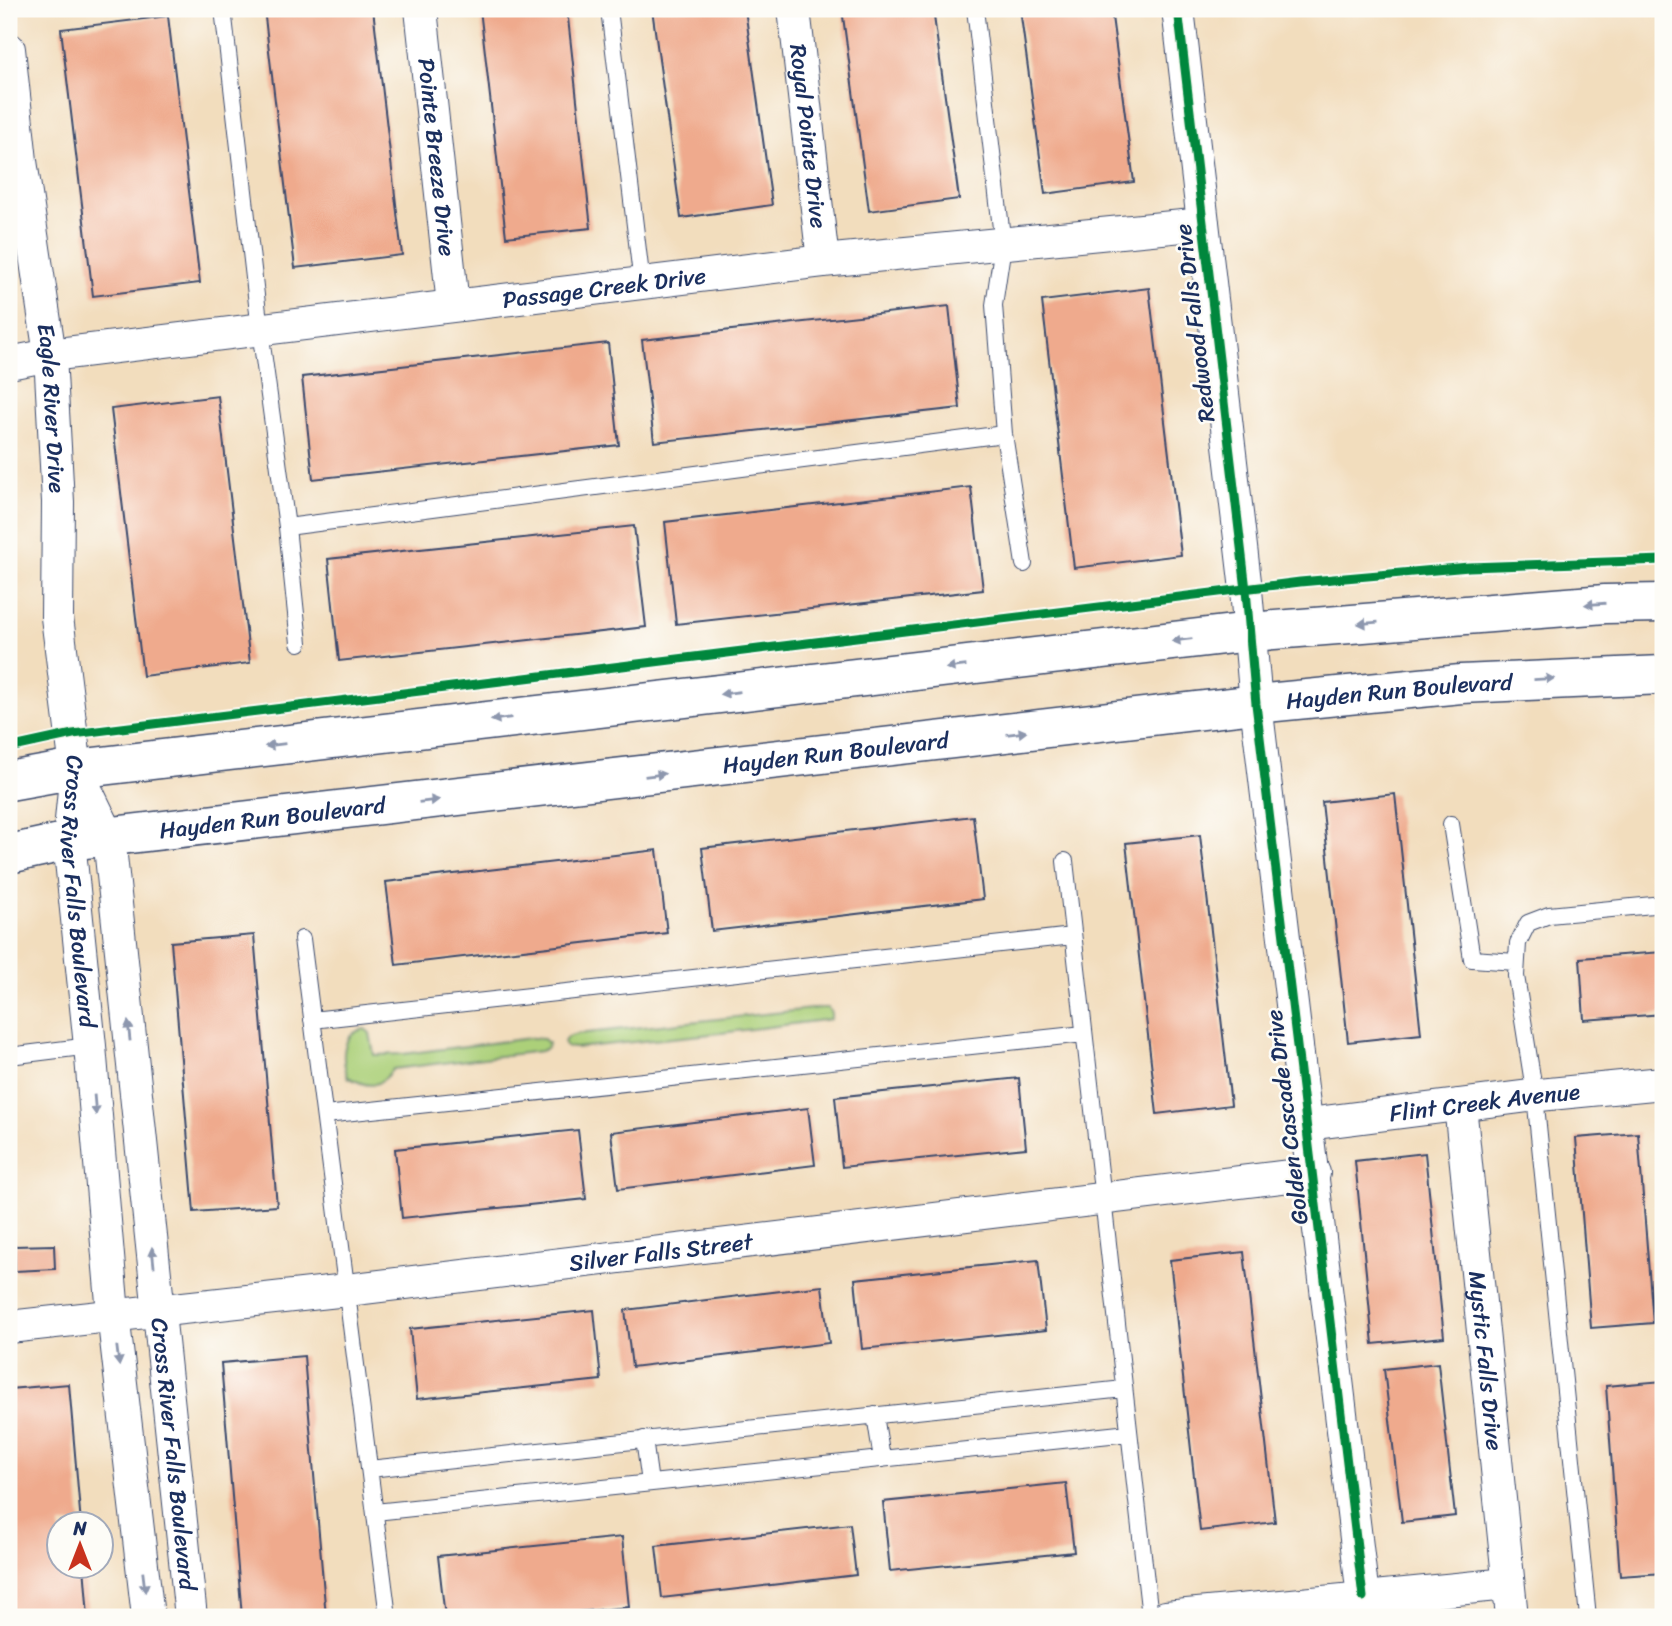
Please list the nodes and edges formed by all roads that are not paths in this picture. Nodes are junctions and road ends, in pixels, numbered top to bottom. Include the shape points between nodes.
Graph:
1 (223, 9) edge
2 (421, 9) edge
3 (609, 9) edge
4 (794, 9) edge
5 (975, 9) edge
6 (1178, 9) edge
7 (9, 49) edge
8 (15, 162) edge
9 (1203, 224) junction
10 (1003, 245) junction
11 (823, 261) junction
12 (642, 284) junction
13 (453, 305) junction
14 (260, 330) junction
15 (50, 355) junction
16 (9, 363) edge
17 (1004, 434) junction
18 (287, 527) junction
19 (1024, 564) dead end
20 (1663, 603) edge
21 (1250, 632) junction
22 (299, 643) dead end
23 (1663, 675) edge
24 (1256, 704) junction
25 (76, 769) junction
26 (9, 781) edge
27 (1451, 824) dead end
28 (109, 837) junction
29 (69, 841) junction
30 (9, 854) edge
31 (1065, 861) dead end
32 (1663, 904) edge
33 (1073, 936) junction
34 (302, 939) dead end
35 (1516, 962) junction
36 (312, 1020) junction
37 (1084, 1034) junction
38 (90, 1046) junction
39 (9, 1056) edge
40 (1663, 1083) edge
41 (1535, 1096) junction
42 (1460, 1105) junction
43 (325, 1115) junction
44 (1308, 1124) junction
45 (1314, 1173) junction
46 (1102, 1198) junction
47 (346, 1290) junction
48 (159, 1311) junction
49 (113, 1314) junction
50 (9, 1327) edge
51 (1124, 1389) junction
52 (875, 1415) junction
53 (1129, 1433) junction
54 (644, 1440) junction
55 (882, 1459) junction
56 (369, 1469) junction
57 (650, 1483) junction
58 (375, 1512) junction
59 (1508, 1584) junction
60 (1363, 1597) junction
61 (1292, 1611) edge
62 (148, 1617) edge
63 (191, 1617) edge
64 (388, 1617) edge
65 (1150, 1617) edge
66 (1166, 1617) edge
67 (1512, 1617) edge
68 (1588, 1617) edge

1 - 14 lane
2 - 13 street, Pointe Breeze Drive
3 - 12 lane
4 - 11 street, Royal Pointe Drive
5 - 10 lane
6 - 9 street, Redwood Falls Drive
7 - 8 street, Eagle River Drive
8 - 15 street, Eagle River Drive
9 - 10 street, Passage Creek Drive
9 - 21 street, Redwood Falls Drive
10 - 11 street, Passage Creek Drive
10 - 17 lane via 994,305
11 - 12 street, Passage Creek Drive
12 - 13 street, Passage Creek Drive
13 - 14 street, Passage Creek Drive
14 - 15 street, Passage Creek Drive
14 - 18 lane
15 - 16 street, Passage Creek Drive
15 - 25 street, Eagle River Drive via 58,502 57,617
17 - 18 lane
17 - 19 lane
18 - 22 lane
20 -> 21 main road
21 - 24 street, Golden Cascade Drive
21 -> 25 main road
24 -> 23 main road, Hayden Run Boulevard via 1461,684
28 -> 24 main road, Hayden Run Boulevard
24 - 44 street, Golden Cascade Drive
25 - 26 main road
25 - 28 street, Cross River Falls Boulevard
25 - 29 street, Cross River Falls Boulevard
27 - 35 lane via 1472,959
28 - 29 main road, Hayden Run Boulevard
48 -> 28 street, Cross River Falls Boulevard
29 - 30 main road, Hayden Run Boulevard
29 - 38 street, Cross River Falls Boulevard
31 - 33 lane
32 - 35 lane via 1549,915 1528,923 1518,943
33 - 36 lane
33 - 37 lane
34 - 36 lane
35 - 41 lane
36 - 43 lane
37 - 43 lane
37 - 46 lane
38 - 39 lane
38 -> 49 street, Cross River Falls Boulevard
40 - 41 street, Flint Creek Avenue
41 - 42 street, Flint Creek Avenue
41 - 68 lane
42 - 44 street, Flint Creek Avenue
42 - 59 street, Mystic Falls Drive
43 - 47 lane
44 - 45 street, Golden Cascade Drive
45 - 46 street, Silver Falls Street
45 - 60 street, Golden Cascade Drive
46 - 47 street, Silver Falls Street
46 - 51 lane
47 - 48 street, Silver Falls Street
47 - 56 lane
48 - 49 street, Silver Falls Street
48 - 63 street, Cross River Falls Boulevard
49 - 50 street, Silver Falls Street
49 -> 62 street, Cross River Falls Boulevard
51 - 52 lane
51 - 53 lane
52 - 54 lane
52 - 55 lane
53 - 55 lane
53 - 65 lane
54 - 56 lane
54 - 57 lane
55 - 57 lane
56 - 58 lane
57 - 58 lane
58 - 64 lane
59 - 60 street
59 - 67 street, Mystic Falls Drive
60 - 61 street
61 - 66 street

